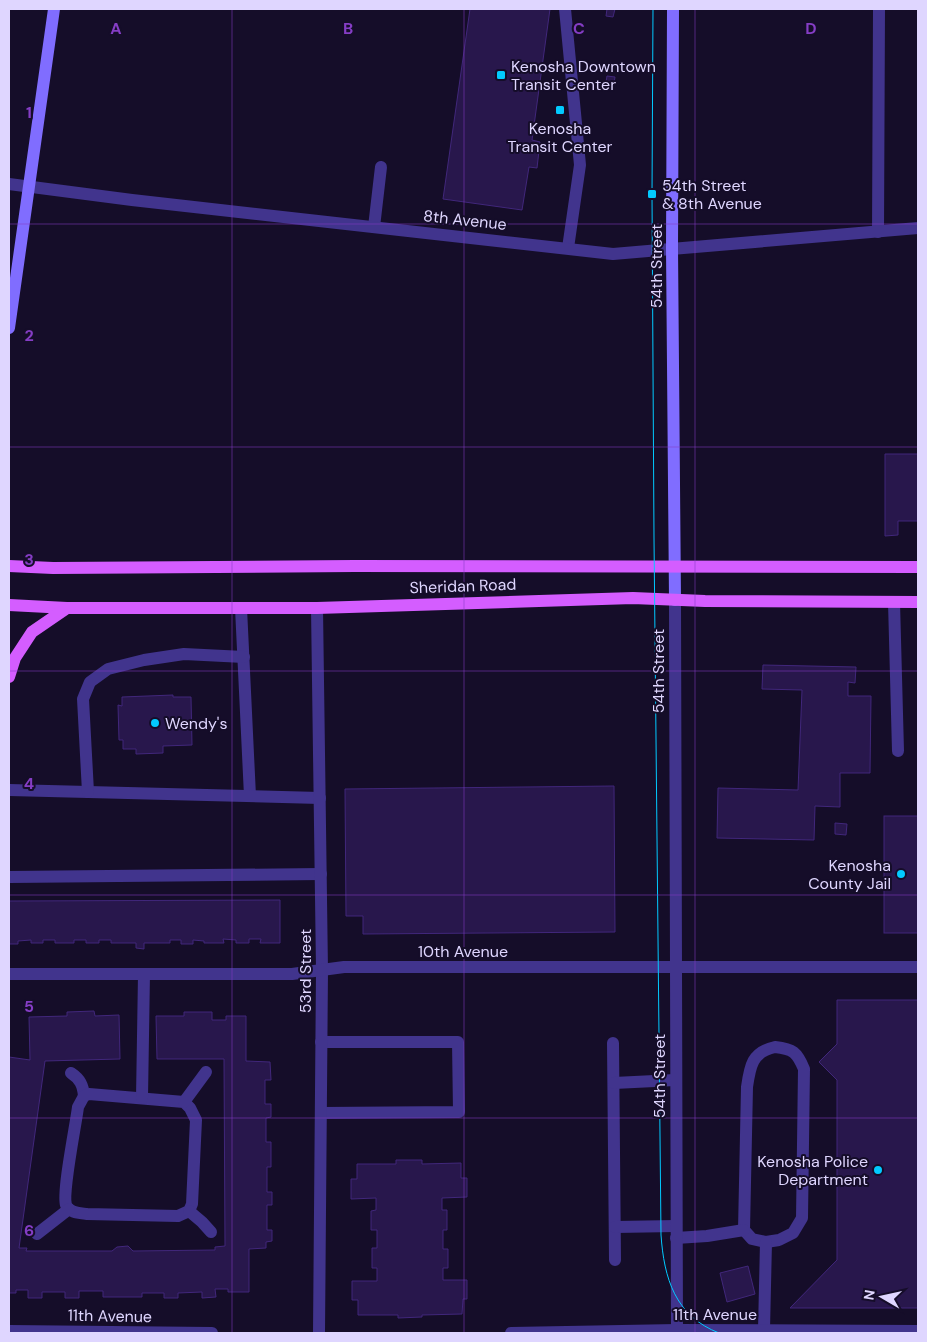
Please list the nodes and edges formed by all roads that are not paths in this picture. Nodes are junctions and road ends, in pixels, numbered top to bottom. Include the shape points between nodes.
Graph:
1 (54, 9) edge
2 (565, 9) edge
3 (673, 9) edge
4 (879, 9) edge
5 (381, 167) dead end
6 (9, 184) edge
7 (29, 187) junction
8 (374, 227) junction
9 (918, 228) edge
10 (878, 232) junction
11 (568, 248) junction
12 (672, 248) junction
13 (9, 328) edge
14 (9, 566) edge
15 (674, 566) junction
16 (918, 567) edge
17 (675, 600) junction
18 (894, 602) junction
19 (918, 602) edge
20 (9, 606) edge
21 (67, 608) junction
22 (241, 608) junction
23 (317, 608) junction
24 (244, 657) junction
25 (9, 677) edge
26 (898, 751) dead end
27 (9, 790) edge
28 (88, 792) junction
29 (250, 796) junction
30 (320, 798) junction
31 (321, 874) junction
32 (9, 877) edge
33 (918, 966) edge
34 (675, 967) junction
35 (322, 970) junction
36 (9, 974) edge
37 (144, 974) junction
38 (322, 1042) junction
39 (613, 1044) dead end
40 (206, 1072) dead end
41 (71, 1073) dead end
42 (675, 1080) junction
43 (614, 1083) junction
44 (84, 1096) junction
45 (142, 1098) junction
46 (184, 1102) junction
47 (321, 1113) junction
48 (69, 1209) junction
49 (189, 1211) junction
50 (615, 1227) junction
51 (744, 1230) junction
52 (211, 1232) dead end
53 (676, 1232) junction
54 (37, 1234) dead end
55 (766, 1242) junction
56 (615, 1260) dead end
57 (764, 1330) junction
58 (918, 1331) edge
59 (9, 1332) edge
60 (677, 1332) edge
61 (212, 1333) edge
62 (319, 1333) edge
63 (512, 1333) edge

1 - 7 street
2 - 11 street via 580,165
3 - 12 street, 54th Street
4 - 10 street
5 - 8 street
6 - 7 street, 8th Avenue
7 - 8 street, 8th Avenue
7 - 13 street
8 - 11 street, 8th Avenue
9 - 10 street, 8th Avenue
10 - 12 street, 8th Avenue
11 - 12 street, 8th Avenue via 613,254
12 - 15 street, 54th Street
14 - 15 main road, Sheridan Road
15 - 16 main road, Sheridan Road
15 - 17 street, 54th Street
17 - 18 main road, Sheridan Road
17 - 23 main road, Sheridan Road via 633,598
17 - 34 street, 54th Street
18 - 19 main road, Sheridan Road
18 - 26 street
20 - 21 main road, Sheridan Road
21 - 22 main road, Sheridan Road
21 - 25 main road via 32,632 15,658
22 - 23 main road, Sheridan Road
22 - 24 street
23 - 30 street, 53rd Street
24 - 28 street via 184,654 144,660 108,669 90,682 83,699
24 - 29 street
27 - 28 street
28 - 29 street
29 - 30 street
30 - 31 street, 53rd Street
31 - 32 street
31 - 35 street, 53rd Street
33 - 34 street, 10th Avenue
34 - 35 street, 10th Avenue via 344,967
34 - 42 street, 54th Street
35 - 37 street, 10th Avenue via 292,974
35 - 38 street, 53rd Street
36 - 37 street, 10th Avenue
37 - 45 street
38 - 47 street, 53rd Street
38 - 47 street via 458,1042 459,1112
39 - 43 street
40 - 46 street
41 - 44 street via 83,1085
42 - 43 street
42 - 53 street, 54th Street
43 - 50 street
44 - 45 street
44 - 48 street via 78,1107 66,1190
45 - 46 street
46 - 49 street via 196,1120
47 - 62 street, 53rd Street
48 - 49 street via 87,1214 178,1216
48 - 54 street
49 - 52 street
50 - 53 street
50 - 56 street
51 - 53 street via 707,1236
51 - 55 street via 752,1239
51 - 55 street via 749,1071 763,1050 786,1049 799,1056 804,1069 802,1218 793,1233
53 - 60 street, 54th Street
55 - 57 street
57 - 58 street, 11th Avenue
57 - 60 street, 11th Avenue
59 - 61 street, 11th Avenue
60 - 63 street, 11th Avenue

